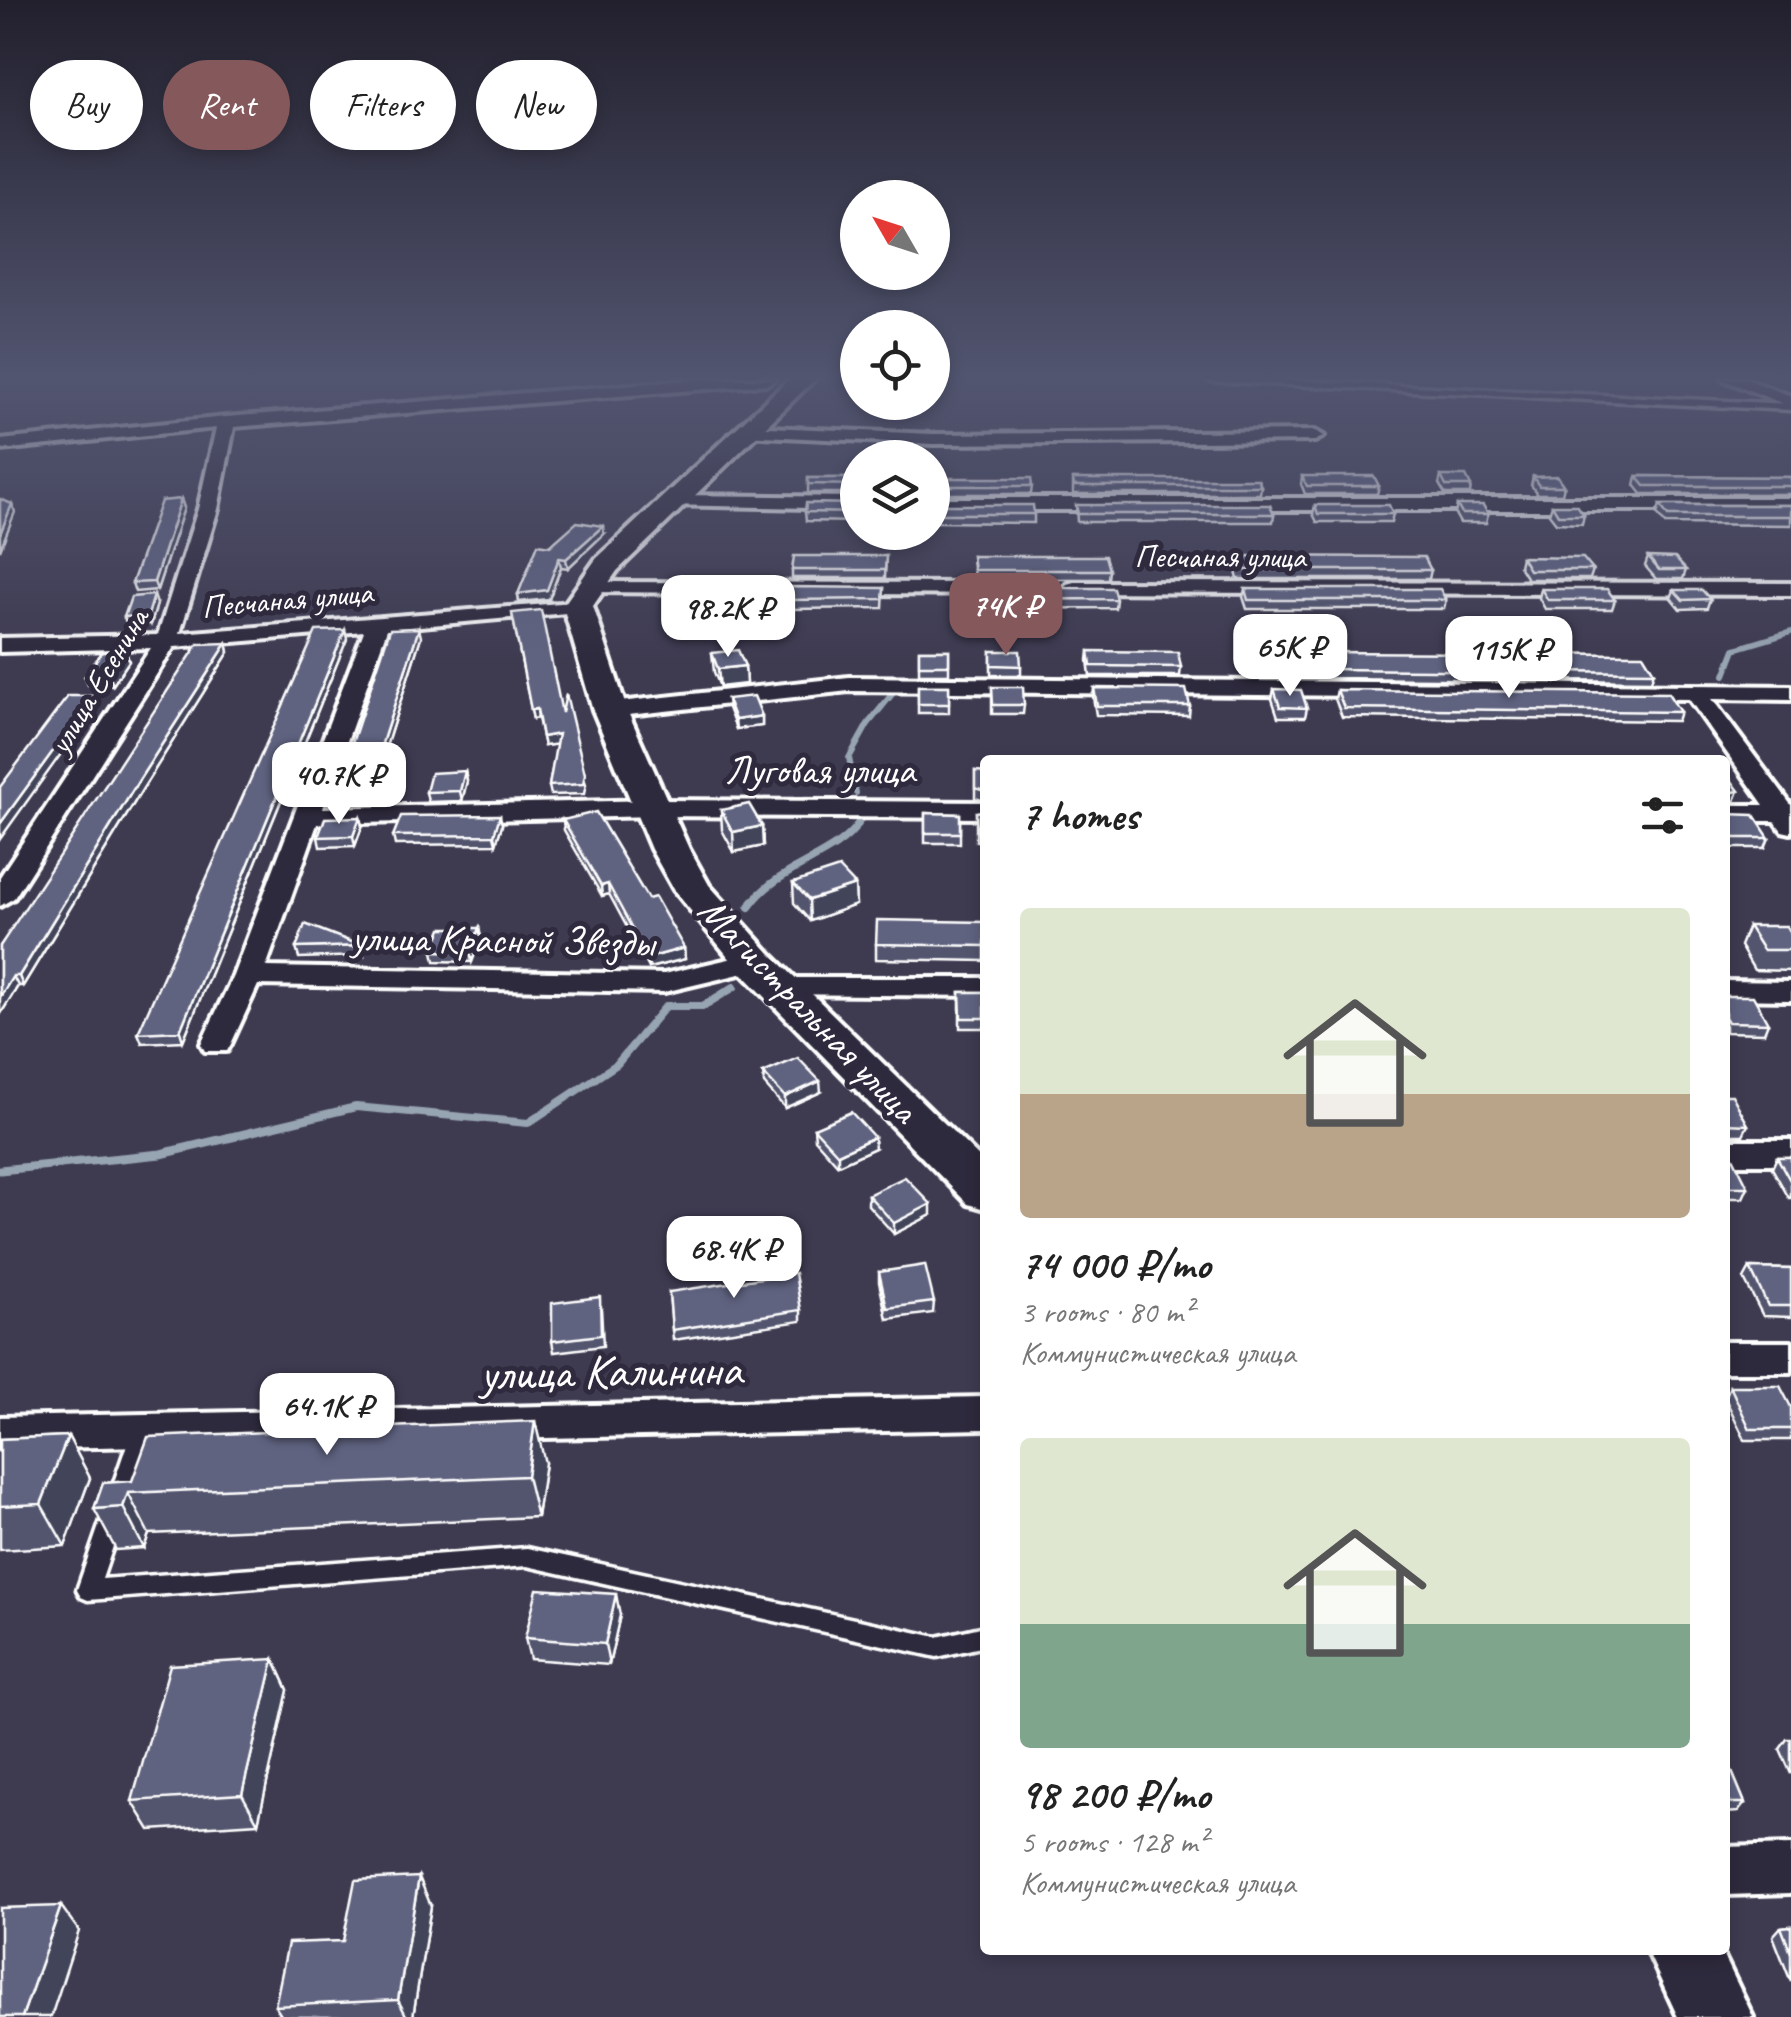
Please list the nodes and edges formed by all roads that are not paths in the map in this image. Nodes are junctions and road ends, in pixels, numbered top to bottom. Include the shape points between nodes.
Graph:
1 (215, 473) edge
2 (702, 473) edge
3 (671, 501) junction
4 (840, 504) edge
5 (950, 504) edge
6 (1791, 504) edge
7 (1791, 590) edge
8 (583, 597) junction
9 (378, 625) junction
10 (167, 641) junction
11 (0, 645) edge
12 (1696, 693) junction
13 (1791, 693) edge
14 (610, 710) junction
15 (655, 808) junction
16 (980, 810) edge
17 (1730, 813) edge
18 (306, 816) junction
19 (1788, 817) edge
20 (0, 898) edge
21 (755, 962) junction
22 (248, 976) junction
23 (781, 987) junction
24 (980, 987) edge
25 (1730, 990) edge
26 (1791, 991) edge
27 (216, 1044) dead end
28 (1730, 1152) edge
29 (1791, 1152) edge
30 (980, 1187) edge
31 (1730, 1357) edge
32 (1791, 1357) edge
33 (980, 1413) edge
34 (142, 1430) junction
35 (0, 1433) edge
36 (980, 1637) edge
37 (1791, 1869) edge
38 (1730, 1871) edge
39 (1685, 1955) edge
40 (1717, 2017) edge

1 - 10 street, улица Есенина
2 - 3 street
3 - 4 street
3 - 8 street
5 - 6 street
7 - 8 street, Песчаная улица via 1038,588
8 - 9 street, Песчаная улица
8 - 14 street, Магистральная улица
9 - 10 street, Песчаная улица
9 - 18 street
10 - 11 street, Песчаная улица
10 - 20 street, улица Есенина
12 - 13 street
12 - 14 street via 849,684
12 - 19 street
14 - 15 street, Магистральная улица
15 - 16 street, Луговая улица
15 - 18 street, Луговая улица
15 - 21 street, Магистральная улица via 693,890
17 - 19 street
18 - 22 street
21 - 22 street, улица Красной Звезды via 664,982
21 - 23 street, Магистральная улица
22 - 27 street
23 - 24 street
23 - 30 street, Магистральная улица
25 - 26 street
28 - 29 street
31 - 32 street
33 - 34 street, улица Калинина
34 - 35 street, улица Калинина
34 - 36 lane via 88,1590 527,1557 937,1647
37 - 38 street
39 - 40 street

